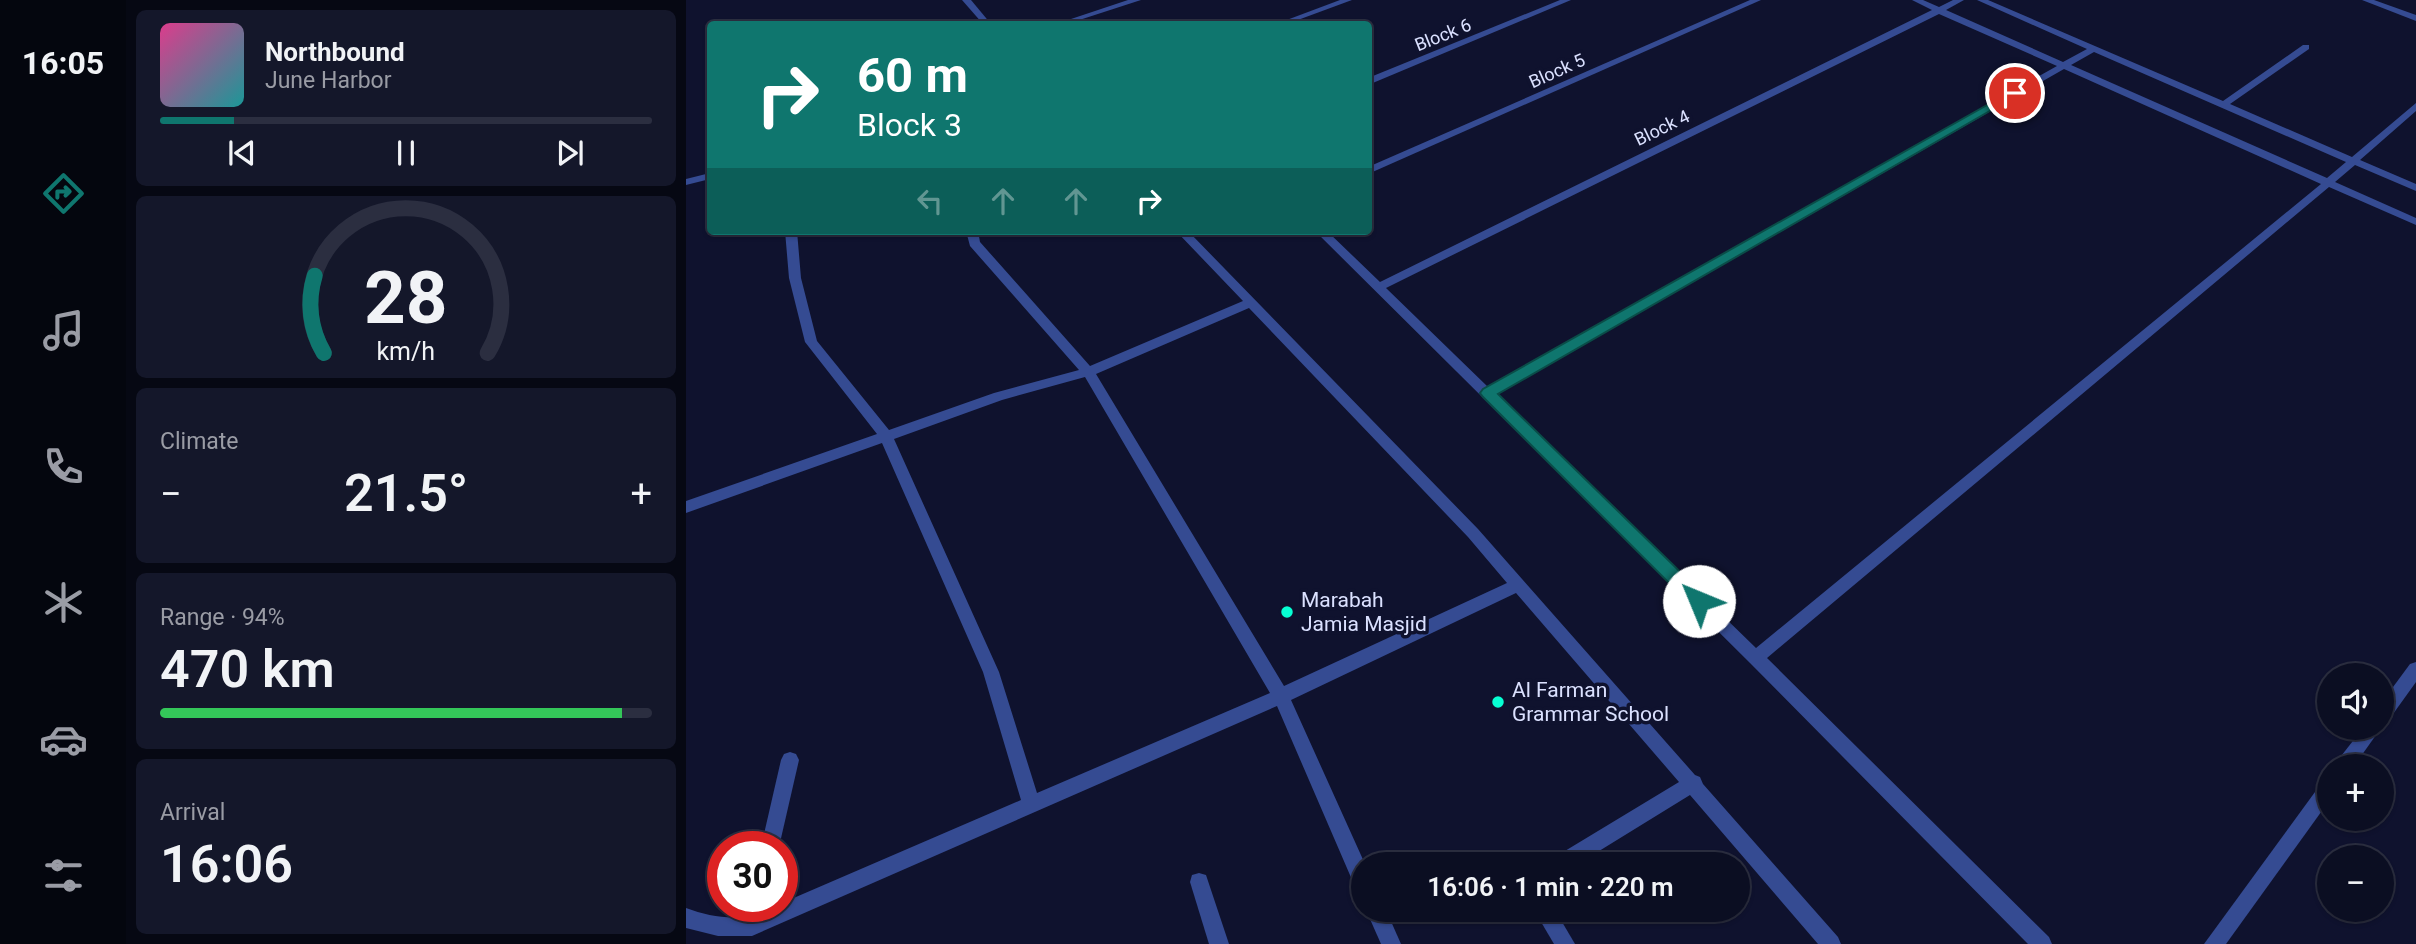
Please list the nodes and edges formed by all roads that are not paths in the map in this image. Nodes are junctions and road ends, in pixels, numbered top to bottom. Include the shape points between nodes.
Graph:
1 (966, 0) edge
2 (1137, 0) edge
3 (1348, 0) edge
4 (1567, 0) edge
5 (1757, 0) edge
6 (1916, 0) edge
7 (1960, 0) edge
8 (1981, 0) edge
9 (2366, 0) edge
10 (1939, 10) junction
11 (2416, 18) edge
12 (984, 21) edge
13 (1070, 21) edge
14 (1288, 21) edge
15 (2306, 47) dead end
16 (2093, 49) junction
17 (2063, 66) junction
18 (1372, 80) edge
19 (2223, 105) junction
20 (2416, 106) edge
21 (2353, 161) junction
22 (1372, 169) edge
23 (707, 177) edge
24 (686, 182) edge
25 (2328, 183) junction
26 (2416, 188) edge
27 (2416, 222) edge
28 (791, 235) edge
29 (973, 235) edge
30 (1186, 235) edge
31 (1325, 235) edge
32 (1379, 287) junction
33 (1250, 303) junction
34 (1088, 372) junction
35 (1488, 393) junction
36 (886, 436) junction
37 (686, 507) edge
38 (1518, 585) junction
39 (1756, 658) junction
40 (2416, 669) edge
41 (1281, 696) junction
42 (2394, 699) edge
43 (790, 760) dead end
44 (1694, 783) junction
45 (1031, 803) junction
46 (2317, 803) edge
47 (774, 831) edge
48 (1582, 852) edge
49 (1351, 855) edge
50 (1199, 882) dead end
51 (686, 918) edge
52 (753, 922) edge
53 (1381, 922) edge
54 (1551, 922) edge
55 (752, 926) junction
56 (1219, 944) edge
57 (1391, 944) edge
58 (1565, 944) edge
59 (1831, 944) edge
60 (2042, 944) edge
61 (2214, 944) edge

1 - 12 street
2 - 13 street
3 - 14 street
4 - 18 street, Block 6
5 - 22 street, Block 5
6 - 10 street
7 - 10 street, Block 4
8 - 16 street
9 - 11 street
10 - 17 street
10 - 32 street, Block 4
15 - 19 street
16 - 17 street
16 - 19 street
17 - 25 street
17 - 35 street
19 - 21 street
20 - 21 street
21 - 25 street
21 - 26 street
23 - 24 street
25 - 27 street
25 - 39 street
28 - 36 street via 795,278 811,342
29 - 34 street via 974,243
30 - 33 street
31 - 32 street
32 - 35 street
33 - 34 street
33 - 38 street
34 - 36 street via 999,396
34 - 41 street
35 - 39 street
36 - 37 street
36 - 45 street via 991,672
38 - 41 street
38 - 44 street
39 - 60 street
40 - 42 street
41 - 45 street
41 - 49 street
43 - 47 street
44 - 48 street
44 - 59 street
45 - 55 street
46 - 61 street
50 - 56 street
51 - 55 street via 712,927
52 - 55 street
53 - 57 street
54 - 58 street

